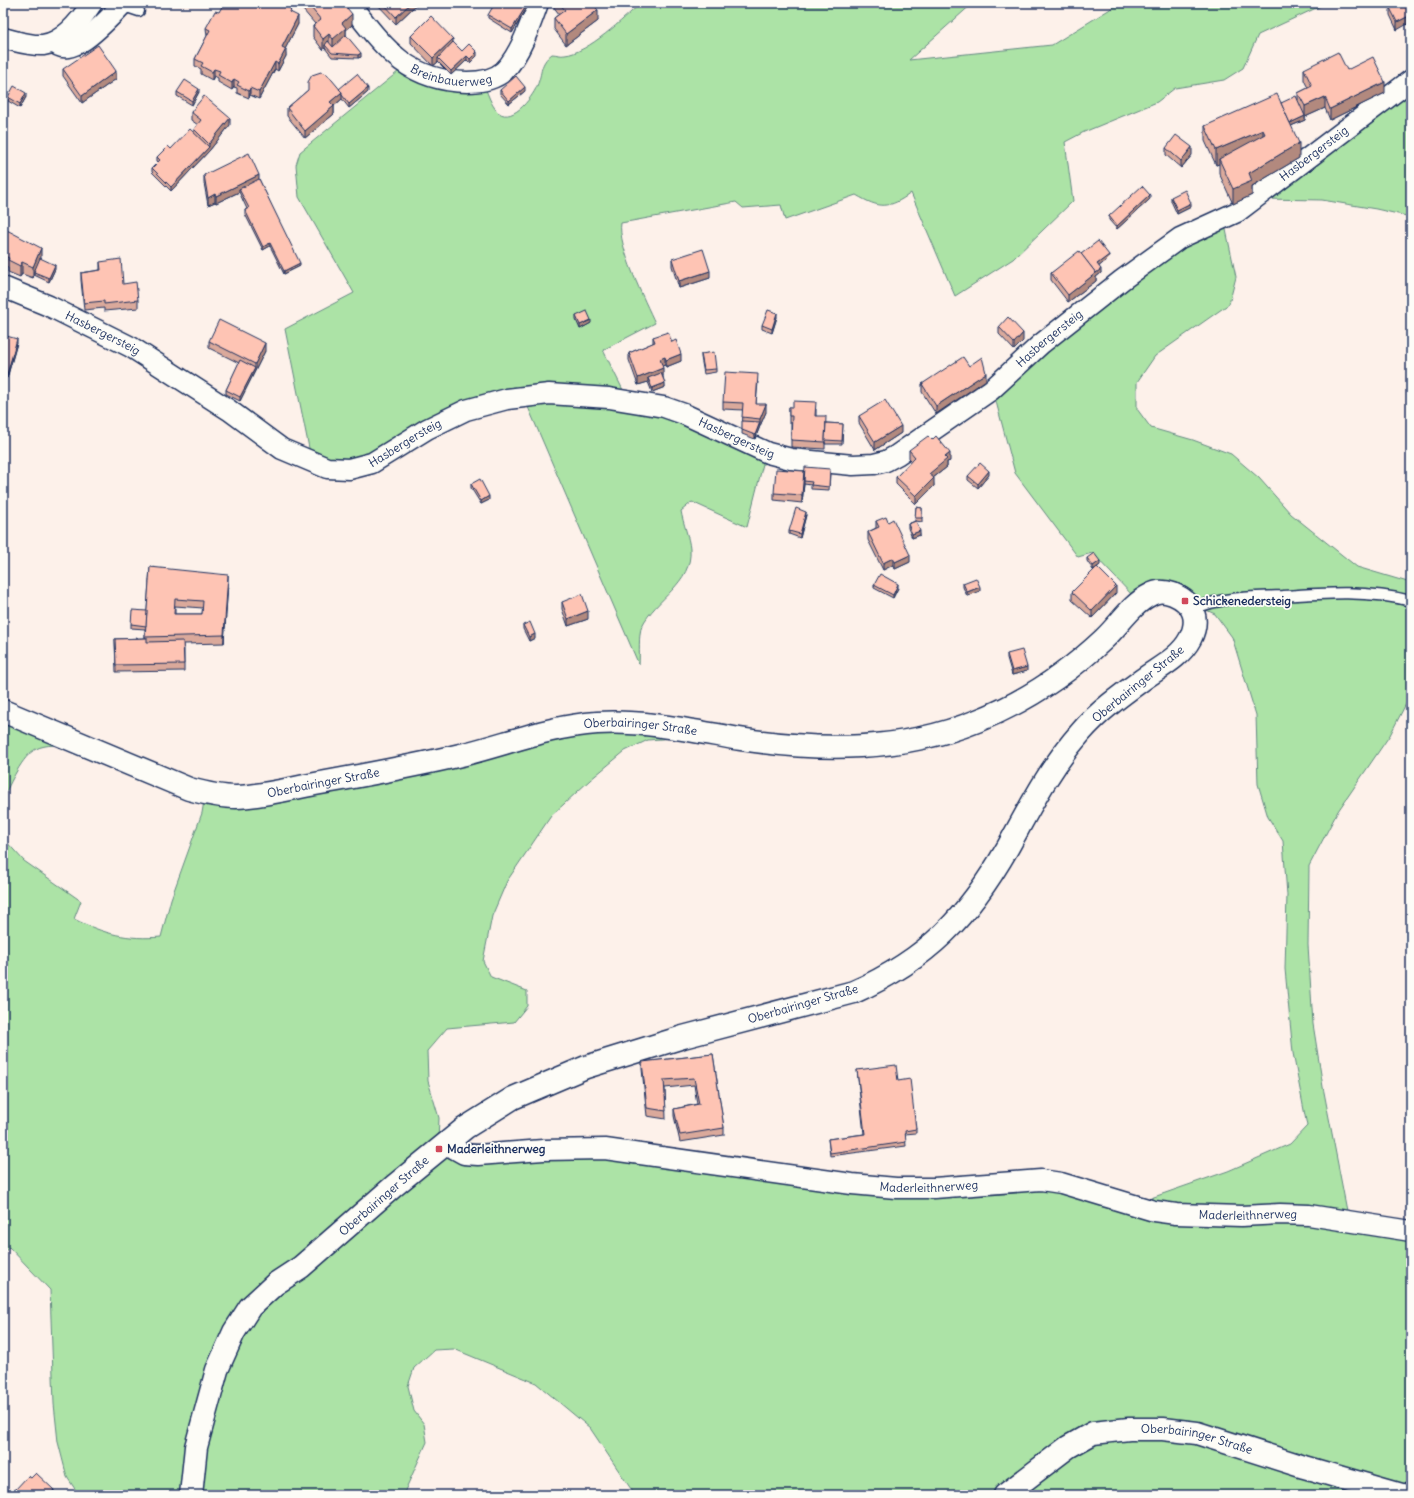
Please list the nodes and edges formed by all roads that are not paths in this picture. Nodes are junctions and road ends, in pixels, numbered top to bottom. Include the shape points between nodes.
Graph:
1 (92, 3) edge
2 (348, 3) edge
3 (538, 3) edge
4 (127, 7) edge
5 (3, 38) edge
6 (54, 42) junction
7 (1411, 80) edge
8 (3, 287) edge
9 (1411, 601) edge
10 (1192, 609) junction
11 (3, 711) edge
12 (449, 1141) junction
13 (1411, 1231) edge
14 (191, 1495) edge
15 (1005, 1495) edge
16 (1402, 1495) edge

1 - 6 street via 71,29
2 - 3 street, Breinbauerweg via 387,51 402,62 438,78 458,82 479,82 494,78 505,70 515,55
4 - 6 street via 76,45 66,48
5 - 6 street via 34,44
7 - 8 street, Hasbergersteig via 1237,212 1180,238 1122,280 1041,344 991,390 898,455 874,464 853,465 791,459 756,449 664,407 609,398 549,394 507,399 466,410 428,429 372,463 349,469 327,468 282,449 229,410 131,347 49,306
9 - 10 lane via 1357,593 1321,594 1247,597 1210,602
10 - 11 street, Oberbairinger Straße via 1186,601 1175,594 1156,592 1135,607 1086,656 1035,693 994,714 948,731 910,741 877,745 817,748 641,724 596,723 546,731 464,754 373,774 237,797 189,789
10 - 12 street, Oberbairinger Straße via 1195,623 1192,636 1184,648 1112,703 1084,728 1044,780 973,903 954,925 907,964 854,992 683,1037 586,1067 512,1098 480,1117
12 - 13 street, Maderleithnerweg via 455,1149 464,1154 605,1149 896,1188 934,1188 1041,1180 1080,1188 1132,1205 1168,1213 1221,1216 1309,1215
12 - 14 street, Oberbairinger Straße via 250,1307 234,1332 217,1370 196,1447
15 - 16 street, Oberbairinger Straße via 1068,1448 1093,1433 1129,1429 1197,1433

